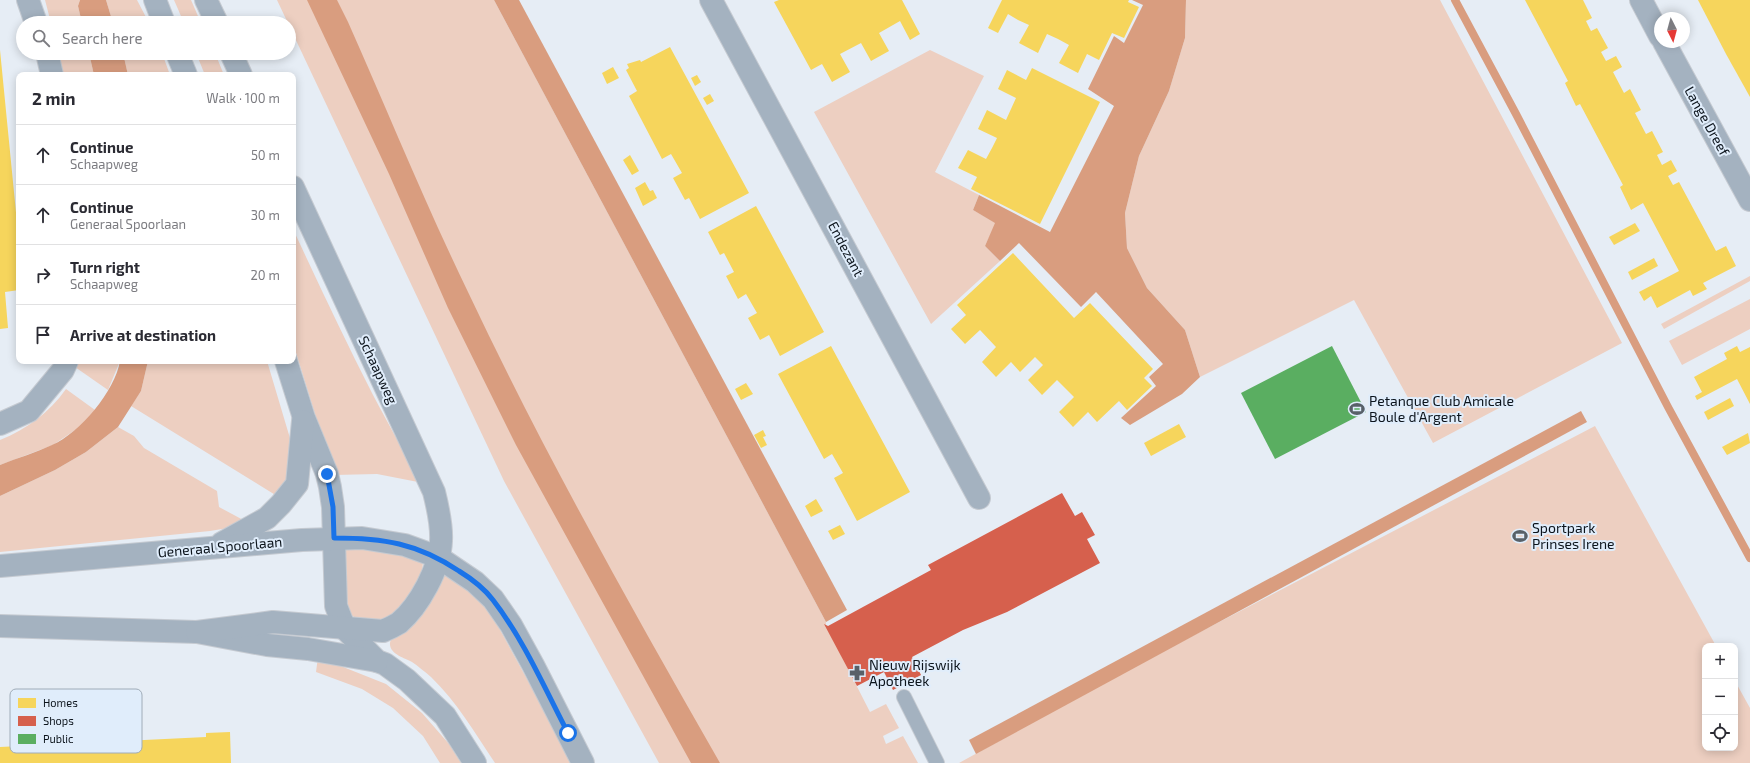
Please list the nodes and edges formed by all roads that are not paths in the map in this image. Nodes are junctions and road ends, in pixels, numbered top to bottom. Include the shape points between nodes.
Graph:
1 (28, 0) edge
2 (155, 0) edge
3 (206, 0) edge
4 (711, 0) edge
5 (1641, 0) edge
6 (34, 16) edge
7 (161, 16) edge
8 (214, 16) edge
9 (1654, 25) edge
10 (1667, 48) edge
11 (49, 60) edge
12 (180, 60) edge
13 (234, 60) edge
14 (51, 72) edge
15 (185, 72) edge
16 (240, 72) edge
17 (296, 193) edge
18 (1750, 200) edge
19 (287, 364) edge
20 (65, 365) edge
21 (304, 418) junction
22 (0, 424) edge
23 (980, 498) dead end
24 (334, 538) junction
25 (213, 548) junction
26 (438, 557) junction
27 (0, 566) edge
28 (0, 626) edge
29 (345, 629) junction
30 (196, 632) junction
31 (377, 661) junction
32 (904, 697) dead end
33 (475, 763) edge
34 (583, 763) edge
35 (937, 763) edge

1 - 6 street
2 - 7 street
3 - 8 street
4 - 23 street, Endezant
5 - 9 street
10 - 18 street, Lange Dreef
11 - 14 street
12 - 15 street
13 - 16 street
17 - 26 street, Schaapweg via 434,492 441,529
19 - 21 street
20 - 22 street via 29,411
21 - 24 street via 327,474 333,507
21 - 25 street via 296,484 267,518
24 - 25 street, Generaal Spoorlaan
24 - 26 street, Generaal Spoorlaan via 362,538 406,545
24 - 29 street via 336,606
25 - 27 street, Generaal Spoorlaan
26 - 29 street, Schaapweg via 425,590 412,611 398,624 383,631
26 - 34 street via 475,582 493,599 511,625
28 - 30 street
29 - 30 street, Schaapweg via 273,622
29 - 31 street
30 - 31 street
31 - 33 street via 407,680 445,716
32 - 35 lane

